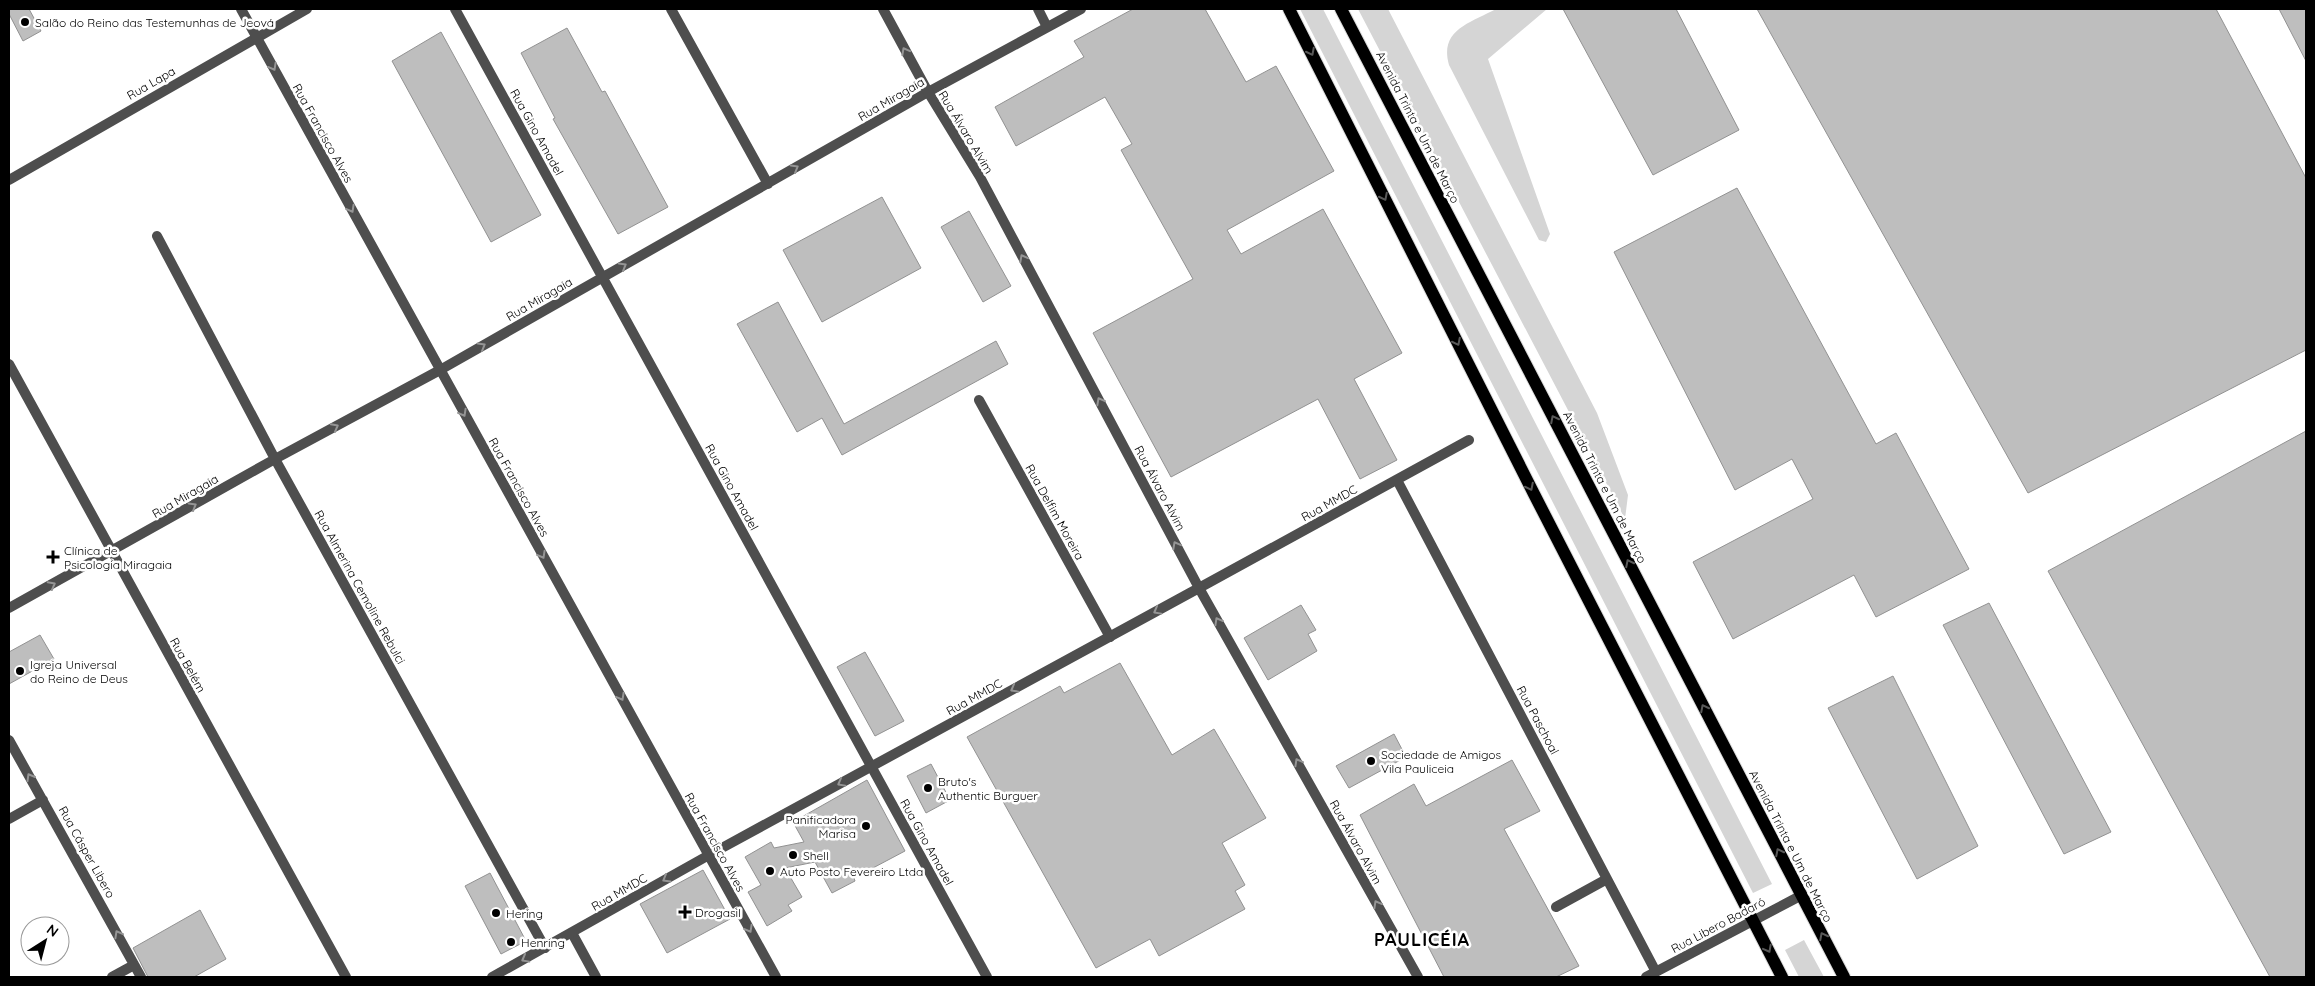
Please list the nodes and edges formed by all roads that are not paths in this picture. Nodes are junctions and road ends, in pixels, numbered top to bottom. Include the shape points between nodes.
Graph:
1 (241, 9) edge
2 (307, 9) edge
3 (455, 9) edge
4 (671, 9) edge
5 (883, 9) edge
6 (1038, 9) edge
7 (1080, 9) edge
8 (1289, 9) edge
9 (1340, 9) edge
10 (1047, 27) junction
11 (256, 36) junction
12 (928, 92) junction
13 (9, 180) edge
14 (768, 184) junction
15 (158, 236) dead end
16 (602, 278) junction
17 (9, 364) edge
18 (440, 370) junction
19 (979, 400) dead end
20 (1469, 440) dead end
21 (275, 459) junction
22 (1397, 480) junction
23 (112, 552) junction
24 (1199, 588) junction
25 (9, 608) edge
26 (1110, 637) junction
27 (9, 740) edge
28 (871, 766) junction
29 (44, 800) junction
30 (9, 819) edge
31 (709, 855) junction
32 (1607, 879) junction
33 (1802, 895) junction
34 (1556, 907) dead end
35 (1753, 922) junction
36 (572, 933) junction
37 (545, 948) junction
38 (134, 965) junction
39 (1656, 972) junction
40 (112, 977) edge
41 (141, 977) edge
42 (346, 977) edge
43 (492, 977) edge
44 (596, 977) edge
45 (776, 977) edge
46 (986, 977) edge
47 (1418, 977) edge
48 (1646, 977) edge
49 (1782, 977) edge
50 (1844, 977) edge

1 - 11 street, Rua Francisco Alves
2 - 11 street, Rua Lapa
3 - 16 street, Rua Gino Amadel
4 - 14 street
12 -> 5 street, Rua Álvaro Alvim
6 - 10 street
7 - 10 street, Rua Miragaia
8 -> 35 main road
33 -> 9 main road, Avenida Trinta e Um de Março
10 - 12 street, Rua Miragaia
11 - 13 street, Rua Lapa
11 -> 18 street, Rua Francisco Alves
14 -> 12 street, Rua Miragaia
24 -> 12 street, Rua Álvaro Alvim via 980,178
16 -> 14 street, Rua Miragaia
15 - 21 street, Rua Almerina Cemoline Rebulci
18 -> 16 street, Rua Miragaia
16 - 28 street, Rua Gino Amadel
17 - 23 street, Rua Belém
21 -> 18 street, Rua Miragaia
18 -> 31 street, Rua Francisco Alves
19 - 26 street, Rua Delfim Moreira
20 - 22 street, Rua MMDC
23 -> 21 street, Rua Miragaia
21 - 37 street, Rua Almerina Cemoline Rebulci
22 - 24 street, Rua MMDC
22 - 32 street, Rua Paschoal
25 -> 23 street, Rua Miragaia
23 - 42 street, Rua Belém
24 -> 26 street, Rua MMDC
47 -> 24 street, Rua Álvaro Alvim
26 -> 28 street, Rua MMDC
29 -> 27 street, Rua Cásper Libero
28 -> 31 street, Rua MMDC
28 - 46 street, Rua Gino Amadel
29 - 30 street
38 -> 29 street, Rua Cásper Libero
31 -> 36 street, Rua MMDC
31 -> 45 street, Rua Francisco Alves
32 - 34 street
32 - 39 street, Rua Paschoal
33 - 35 street, Rua Libero Badaró
50 -> 33 main road, Avenida Trinta e Um de Março
35 - 39 street, Rua Libero Badaró
35 -> 49 main road
36 - 37 street, Rua MMDC
36 - 44 street
37 -> 43 street, Rua MMDC
38 - 40 street
38 - 41 street, Rua Cásper Libero
39 - 48 street, Rua Libero Badaró

